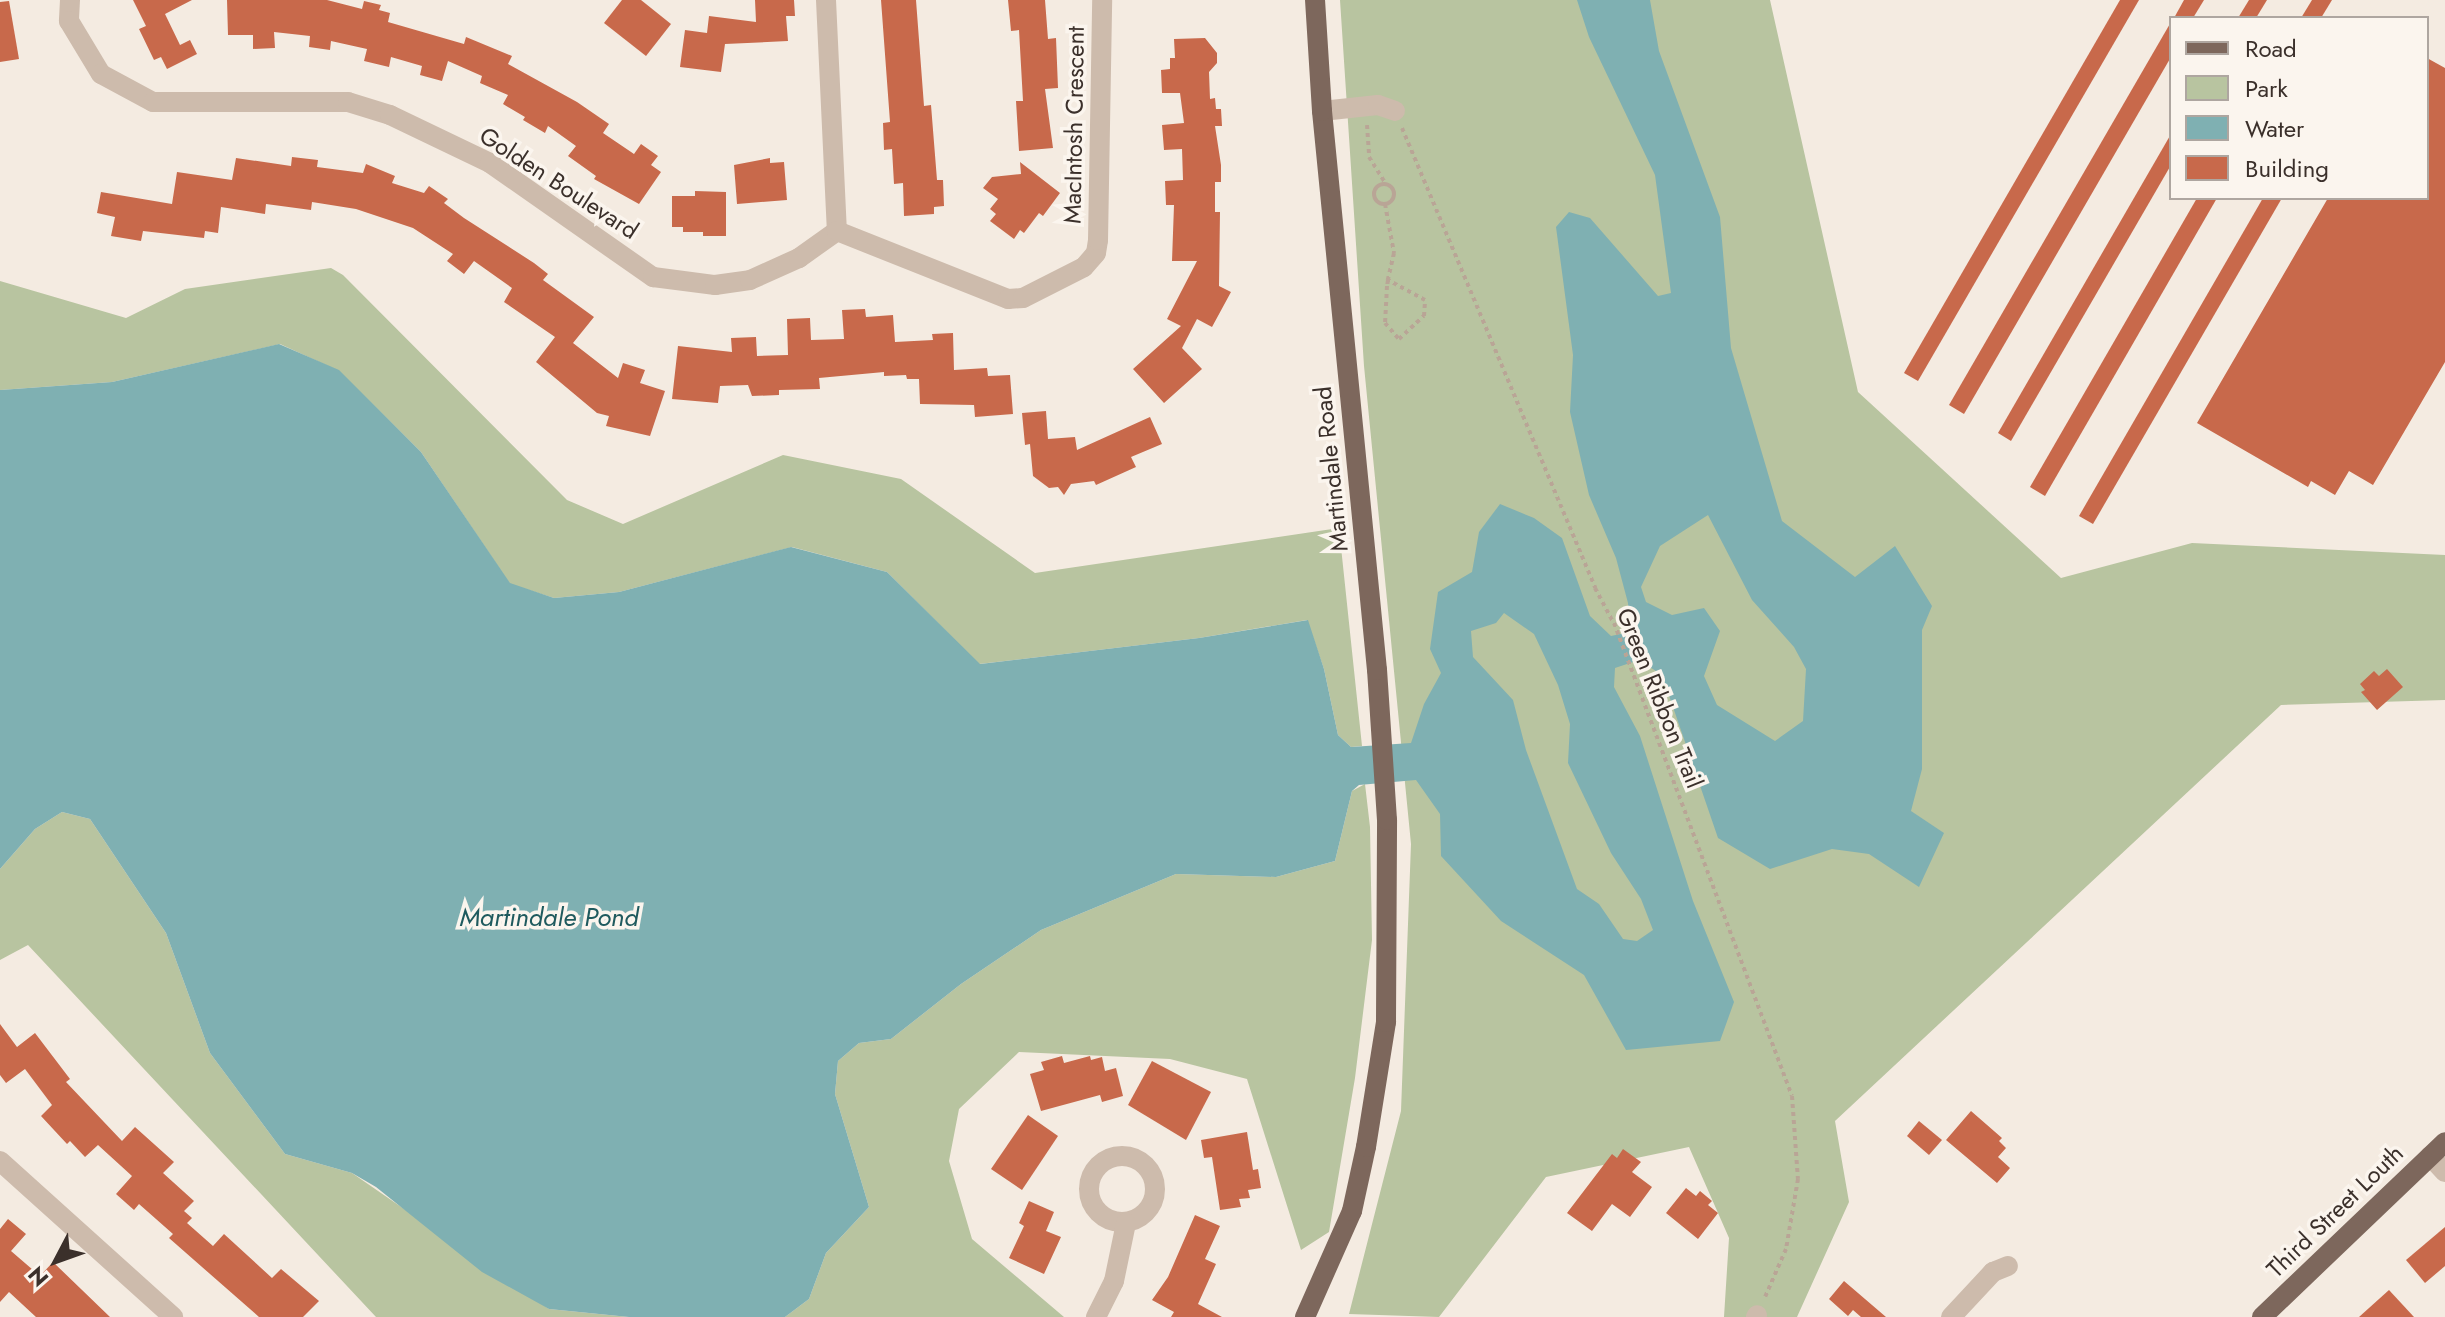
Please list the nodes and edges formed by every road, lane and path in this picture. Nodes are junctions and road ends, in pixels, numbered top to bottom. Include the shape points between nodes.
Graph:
1 (70, 0) edge
2 (826, 0) edge
3 (1102, 0) edge
4 (1315, 0) edge
5 (1366, 106) junction
6 (1322, 111) junction
7 (1395, 111) joint
8 (1385, 183) junction
9 (1385, 204) junction
10 (837, 231) junction
11 (1388, 280) junction
12 (2438, 1149) edge
13 (0, 1161) edge
14 (2445, 1172) edge
15 (1126, 1223) dead end
16 (2008, 1266) dead end
17 (1757, 1316) edge
18 (2265, 1316) edge
19 (173, 1317) edge
20 (1096, 1317) edge
21 (1305, 1317) edge
22 (1951, 1317) edge

1 - 10 street, Golden Boulevard via 69,21 101,74 153,102 348,102 390,115 490,163 653,277 715,285 750,280 799,258
2 - 10 street
3 - 10 street, MacIntosh Crescent via 1098,240 1096,253 1084,267 1023,298 1008,299
4 - 6 main road
5 - 6 street
5 - 7 street
5 - 8 path via 1369,157
6 - 21 main road, Martindale Road via 1377,670 1387,820 1386,1022 1352,1211
7 - 17 path, Green Ribbon Trail via 1614,623 1792,1096 1795,1193 1786,1249
8 - 9 path via 1394,195
8 - 9 path via 1373,194
9 - 11 path via 1394,253
11 - 11 path via 1385,323 1399,339 1424,316 1425,300
12 - 14 street
12 - 18 main road, Third Street Louth
13 - 19 street
15 - 20 street via 1114,1281
16 - 22 street via 1993,1272

